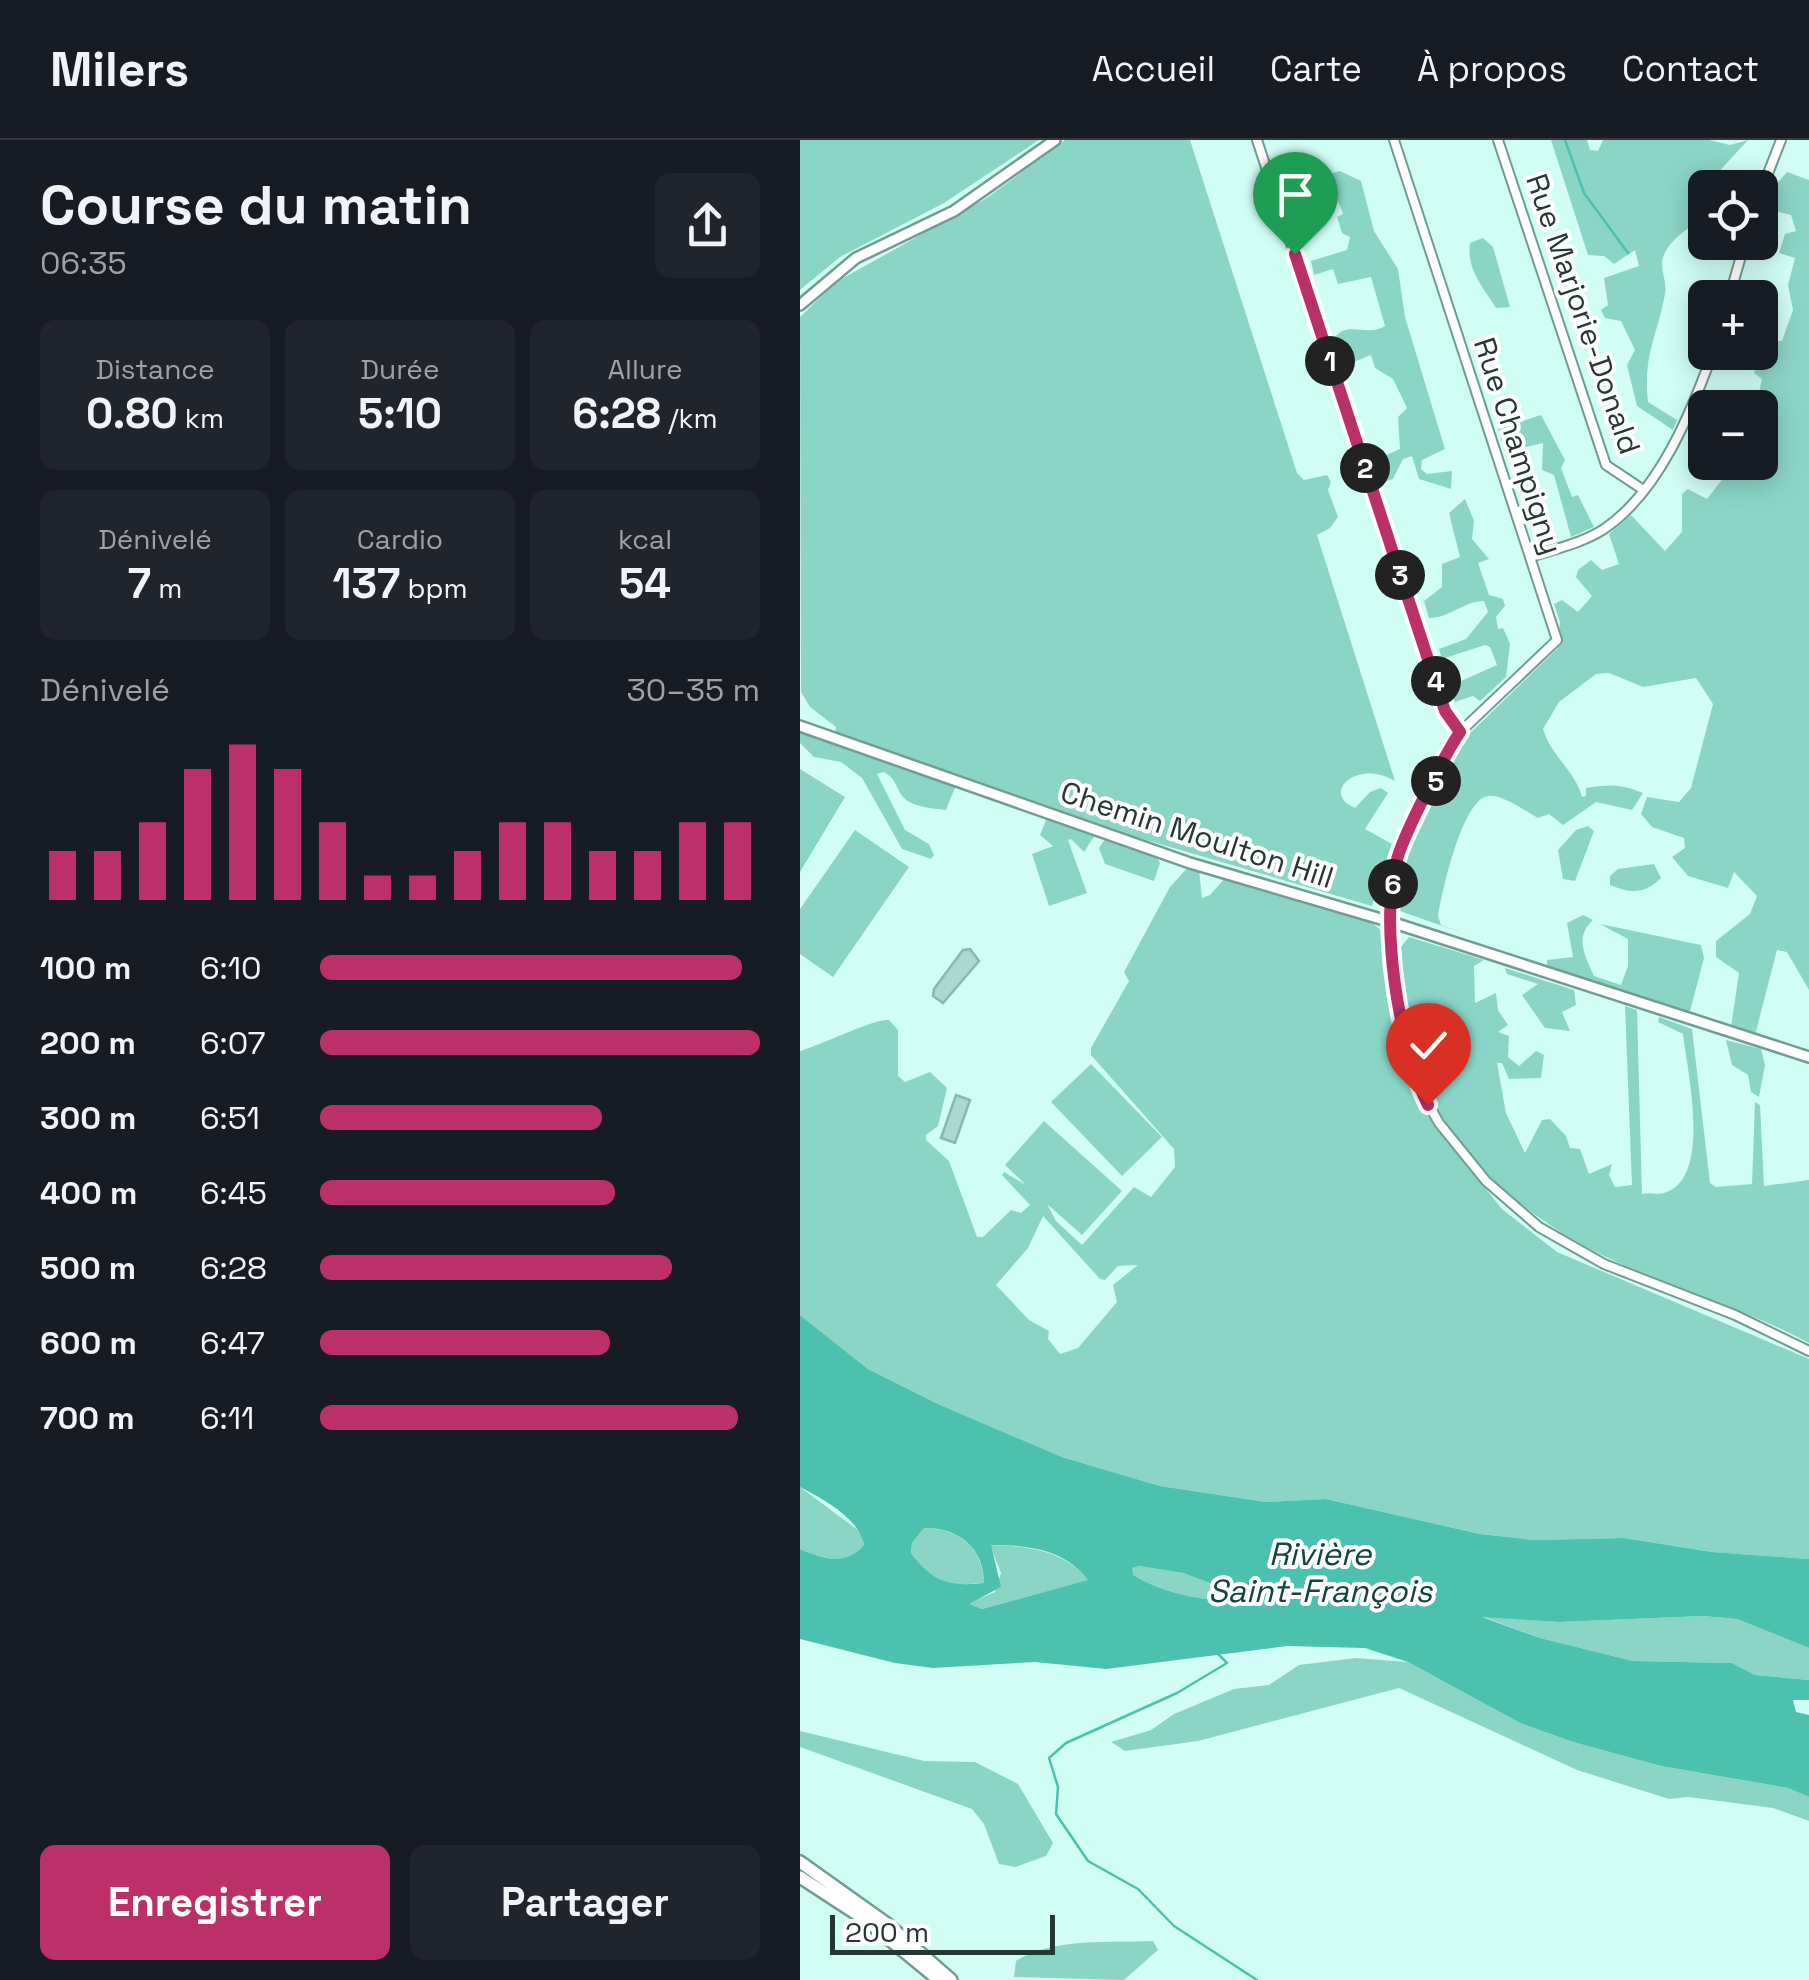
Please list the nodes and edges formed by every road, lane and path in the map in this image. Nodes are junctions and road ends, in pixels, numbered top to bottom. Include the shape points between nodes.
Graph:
1 (1055, 140) edge
2 (1257, 140) edge
3 (1394, 140) edge
4 (1498, 140) edge
5 (1778, 141) edge
6 (1768, 170) edge
7 (800, 306) edge
8 (1706, 370) edge
9 (1642, 490) junction
10 (1531, 556) junction
11 (800, 726) edge
12 (1460, 732) junction
13 (1391, 922) junction
14 (1809, 1058) edge
15 (1809, 1351) edge
16 (800, 1862) edge
17 (800, 1876) edge
18 (939, 1980) edge
19 (951, 1980) edge

1 - 7 street via 954,211 856,258
2 - 12 street via 1445,711
3 - 10 street, Rue Champigny
4 - 9 street, Rue Marjorie-Donald via 1606,465
5 - 6 street
8 - 9 street via 1685,420
9 - 10 street via 1596,534
10 - 12 street, Rue Champigny via 1556,640
11 - 13 street, Chemin Moulton Hill via 1190,863
12 - 13 street via 1398,854
13 - 14 street, Chemin Moulton Hill
13 - 15 street via 1402,1036 1418,1086 1486,1181 1522,1216 1585,1255
16 - 19 main road via 880,1918
17 - 18 main road

